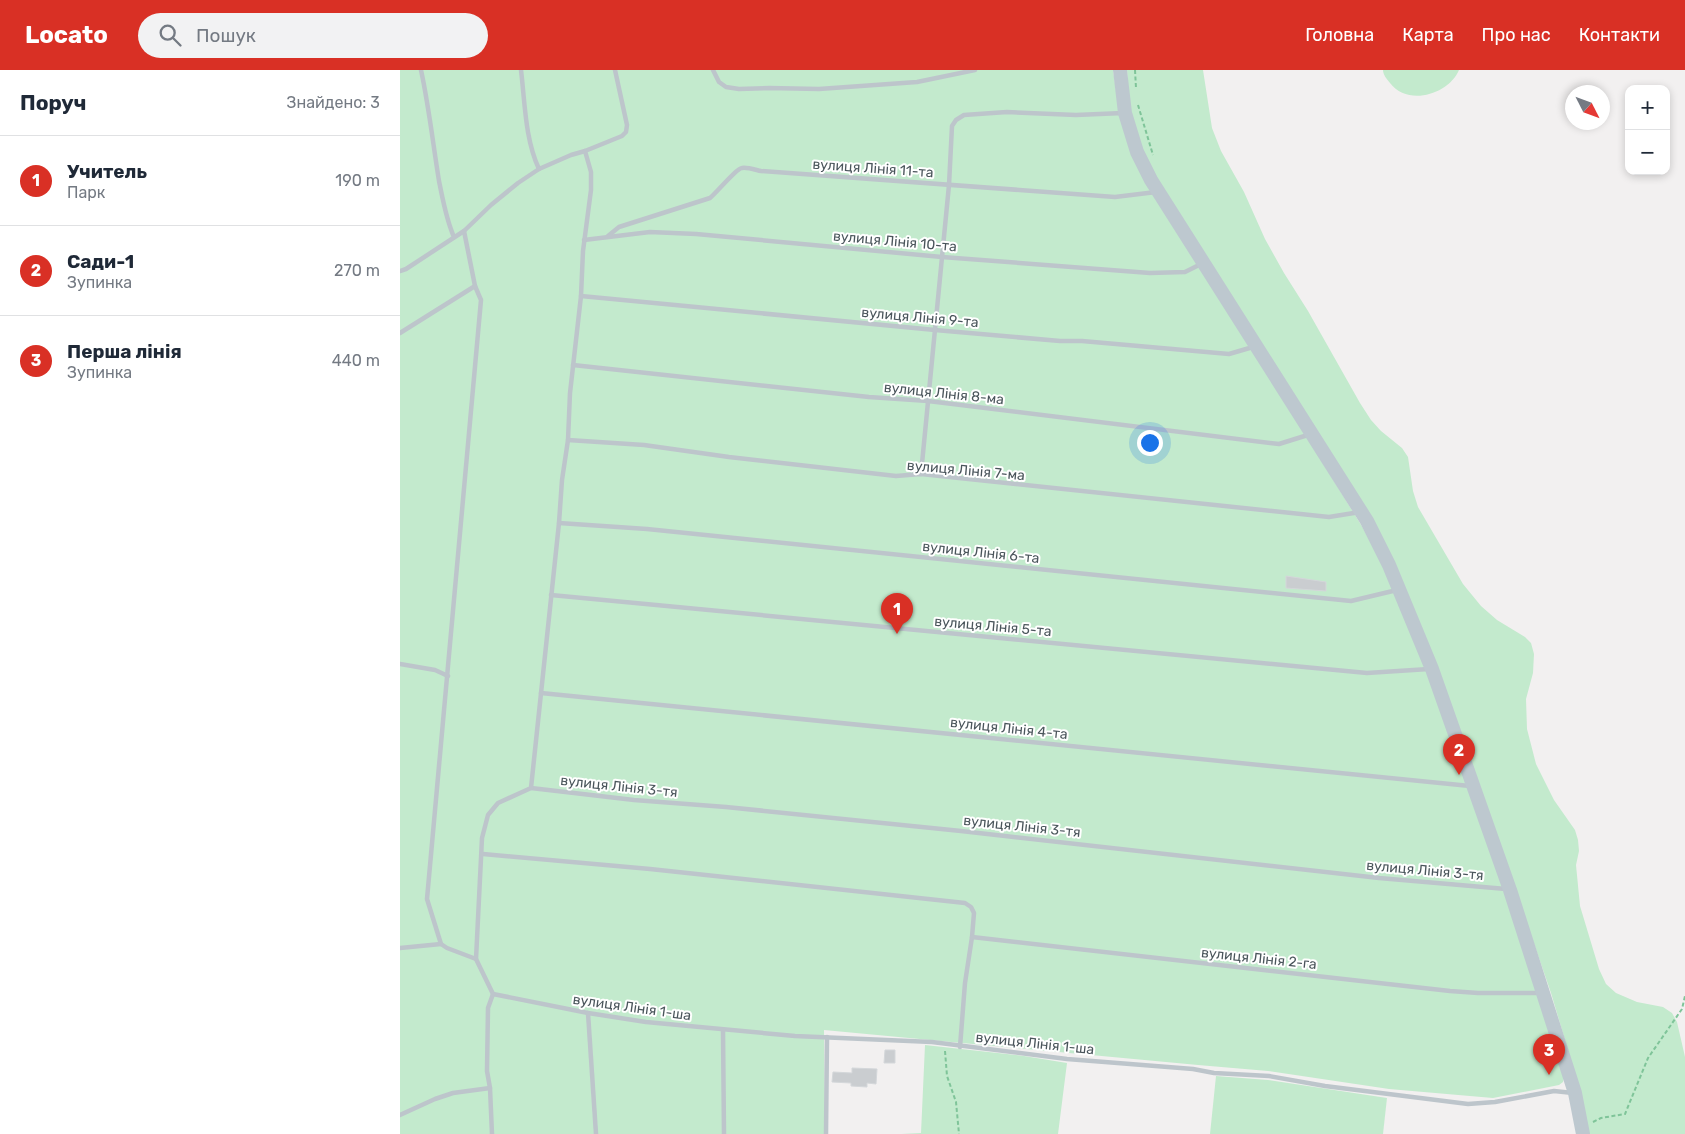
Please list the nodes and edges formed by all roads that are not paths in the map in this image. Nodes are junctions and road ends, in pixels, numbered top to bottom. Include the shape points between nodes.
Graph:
1 (421, 70) edge
2 (521, 70) edge
3 (615, 70) edge
4 (713, 70) edge
5 (975, 70) edge
6 (1120, 70) edge
7 (1125, 113) junction
8 (585, 151) junction
9 (539, 169) junction
10 (949, 184) junction
11 (1154, 186) junction
12 (464, 231) junction
13 (454, 237) junction
14 (606, 237) junction
15 (584, 240) junction
16 (942, 256) junction
17 (1203, 263) junction
18 (400, 271) edge
19 (475, 286) junction
20 (581, 296) junction
21 (935, 330) junction
22 (400, 334) edge
23 (1256, 346) junction
24 (573, 365) junction
25 (928, 401) junction
26 (1312, 434) junction
27 (568, 440) junction
28 (921, 474) junction
29 (1361, 512) junction
30 (559, 523) junction
31 (1400, 589) junction
32 (552, 595) junction
33 (400, 664) edge
34 (1432, 668) junction
35 (448, 676) junction
36 (541, 693) junction
37 (1475, 786) junction
38 (531, 788) junction
39 (483, 854) junction
40 (1510, 890) junction
41 (972, 937) junction
42 (442, 944) junction
43 (400, 948) edge
44 (476, 959) junction
45 (1544, 993) junction
46 (493, 994) junction
47 (588, 1013) junction
48 (723, 1030) junction
49 (827, 1037) junction
50 (960, 1047) junction
51 (490, 1088) junction
52 (1575, 1093) junction
53 (400, 1115) edge
54 (1583, 1131) edge
55 (492, 1134) edge
56 (596, 1134) edge
57 (724, 1134) edge
58 (826, 1134) edge

1 - 13 lane via 447,221
2 - 9 lane via 527,126
3 - 8 lane via 626,132
4 - 5 lane via 719,82 739,89 818,89 917,82
6 - 7 main road
7 - 10 lane via 964,115 952,126
7 - 11 main road via 1137,152
8 - 9 lane
8 - 15 lane via 591,172 591,190
9 - 12 lane via 504,194
10 - 11 lane, вулиця Лінія 11-та via 1115,197
10 - 14 lane, вулиця Лінія 11-та via 743,167 710,198 619,228
10 - 16 lane
11 - 17 main road
12 - 13 lane
12 - 19 lane
13 - 18 lane
14 - 15 lane, вулиця Лінія 10-та
14 - 16 lane, вулиця Лінія 10-та via 650,232 696,234
15 - 20 lane
16 - 17 lane, вулиця Лінія 10-та via 1150,273 1186,272
16 - 21 lane
17 - 23 main road
19 - 22 lane
19 - 35 lane via 481,300
20 - 21 lane, вулиця Лінія 9-та
20 - 24 lane
21 - 23 lane, вулиця Лінія 9-та via 1229,354
21 - 25 lane
23 - 26 main road
24 - 25 lane, вулиця Лінія 8-ма
24 - 27 lane
25 - 26 lane, вулиця Лінія 8-ма via 1279,444
25 - 28 lane
26 - 29 main road
27 - 28 lane, вулиця Лінія 7-ма via 644,445 896,476
27 - 30 lane
28 - 29 lane, вулиця Лінія 7-ма via 1329,517
29 - 31 main road
30 - 31 lane, вулиця Лінія 6-та via 647,529 1351,601
30 - 32 lane
31 - 34 main road
32 - 34 lane, вулиця Лінія 5-та via 1367,672
32 - 36 lane
33 - 35 lane via 435,670
34 - 37 main road
35 - 42 lane via 427,899
36 - 37 lane, вулиця Лінія 4-та
36 - 38 lane
37 - 40 main road
38 - 39 lane via 498,803 488,815 482,838
38 - 40 lane, вулиця Лінія 3-тя
39 - 41 lane via 965,903 974,913
39 - 44 lane
40 - 45 main road
41 - 45 lane, вулиця Лінія 2-га via 1450,991
41 - 50 lane
42 - 43 lane
42 - 44 lane
44 - 46 lane
45 - 52 main road
46 - 47 lane, вулиця Лінія 1-ша
46 - 51 lane via 488,1008 487,1071
47 - 48 lane, вулиця Лінія 1-ша
47 - 56 lane
48 - 49 lane, вулиця Лінія 1-ша
48 - 57 lane
49 - 50 lane, вулиця Лінія 1-ша
49 - 58 lane
50 - 52 lane, вулиця Лінія 1-ша via 1269,1076 1468,1104 1554,1091
51 - 53 lane via 453,1093
51 - 55 lane
52 - 54 main road

